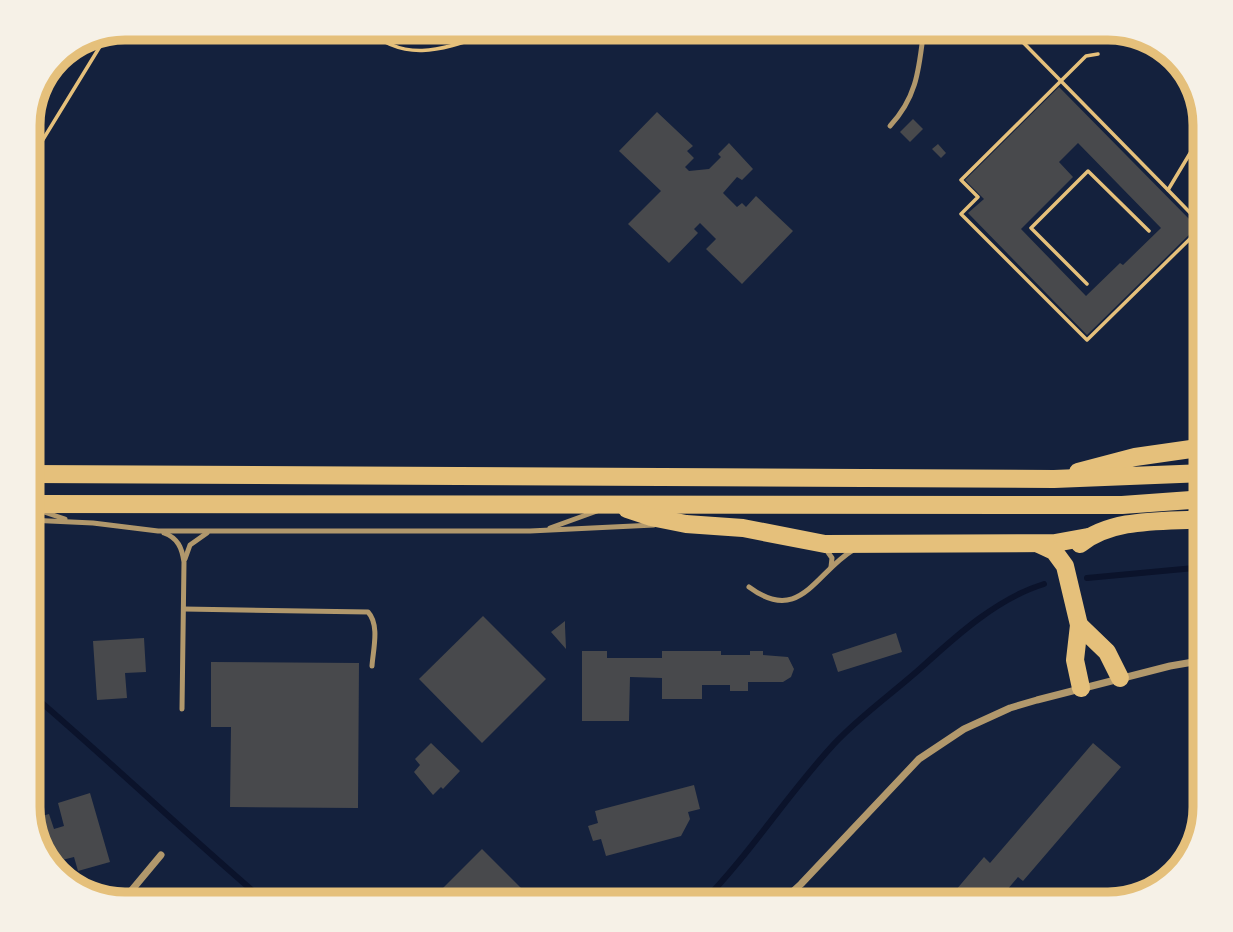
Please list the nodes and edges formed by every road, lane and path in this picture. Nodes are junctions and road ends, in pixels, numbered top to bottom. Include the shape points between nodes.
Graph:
1 (381, 40) edge
2 (468, 40) edge
3 (922, 40) edge
4 (1021, 40) edge
5 (101, 44) edge
6 (1098, 54) dead end
7 (1060, 80) junction
8 (890, 126) dead end
9 (40, 144) edge
10 (1192, 150) dead end
11 (1168, 190) junction
12 (1193, 216) edge
13 (1149, 231) dead end
14 (1193, 236) edge
15 (1087, 284) dead end
16 (1193, 449) edge
17 (1193, 473) edge
18 (40, 474) edge
19 (1054, 479) junction
20 (1193, 500) edge
21 (614, 505) junction
22 (40, 506) edge
23 (40, 510) edge
24 (40, 520) edge
25 (1193, 520) edge
26 (70, 521) junction
27 (686, 524) junction
28 (158, 531) junction
29 (211, 531) junction
30 (544, 531) junction
31 (1088, 537) junction
32 (817, 543) junction
33 (869, 543) junction
34 (1032, 543) junction
35 (184, 562) junction
36 (1065, 566) junction
37 (830, 570) junction
38 (749, 587) dead end
39 (184, 609) junction
40 (1079, 625) junction
41 (1193, 663) edge
42 (372, 666) dead end
43 (1120, 678) junction
44 (1081, 688) junction
45 (182, 709) dead end
46 (162, 855) dead end
47 (130, 892) edge
48 (792, 892) edge

1 - 2 path via 414,52
3 - 8 lane via 915,87
4 - 7 path
5 - 9 path
6 - 7 path via 1086,56
7 - 11 path
7 - 14 path via 961,180 978,197 961,214 1087,340
10 - 11 path
11 - 12 path
13 - 15 path via 1088,171 1031,228
16 - 19 highway via 1135,457
17 - 19 highway
18 - 19 highway
20 - 21 highway via 1122,505
21 - 22 highway
21 - 27 highway
21 - 30 lane
23 - 26 lane
24 - 26 lane
25 - 31 highway via 1129,525
26 - 28 lane
27 - 30 lane
27 - 32 highway via 743,528
28 - 29 lane
28 - 35 lane via 175,539
29 - 30 lane
29 - 35 lane via 190,545
31 - 34 highway
31 - 36 highway
32 - 33 highway
32 - 37 lane via 829,552
33 - 34 highway
33 - 37 lane via 845,555
34 - 36 highway via 1054,551
35 - 39 lane
36 - 40 highway
37 - 38 lane via 805,594 792,598 771,600
39 - 42 lane via 368,612 374,618
39 - 45 lane
40 - 43 highway via 1107,652
40 - 44 highway via 1075,660
41 - 43 street
43 - 44 street
44 - 48 street via 987,717 919,759
46 - 47 street

